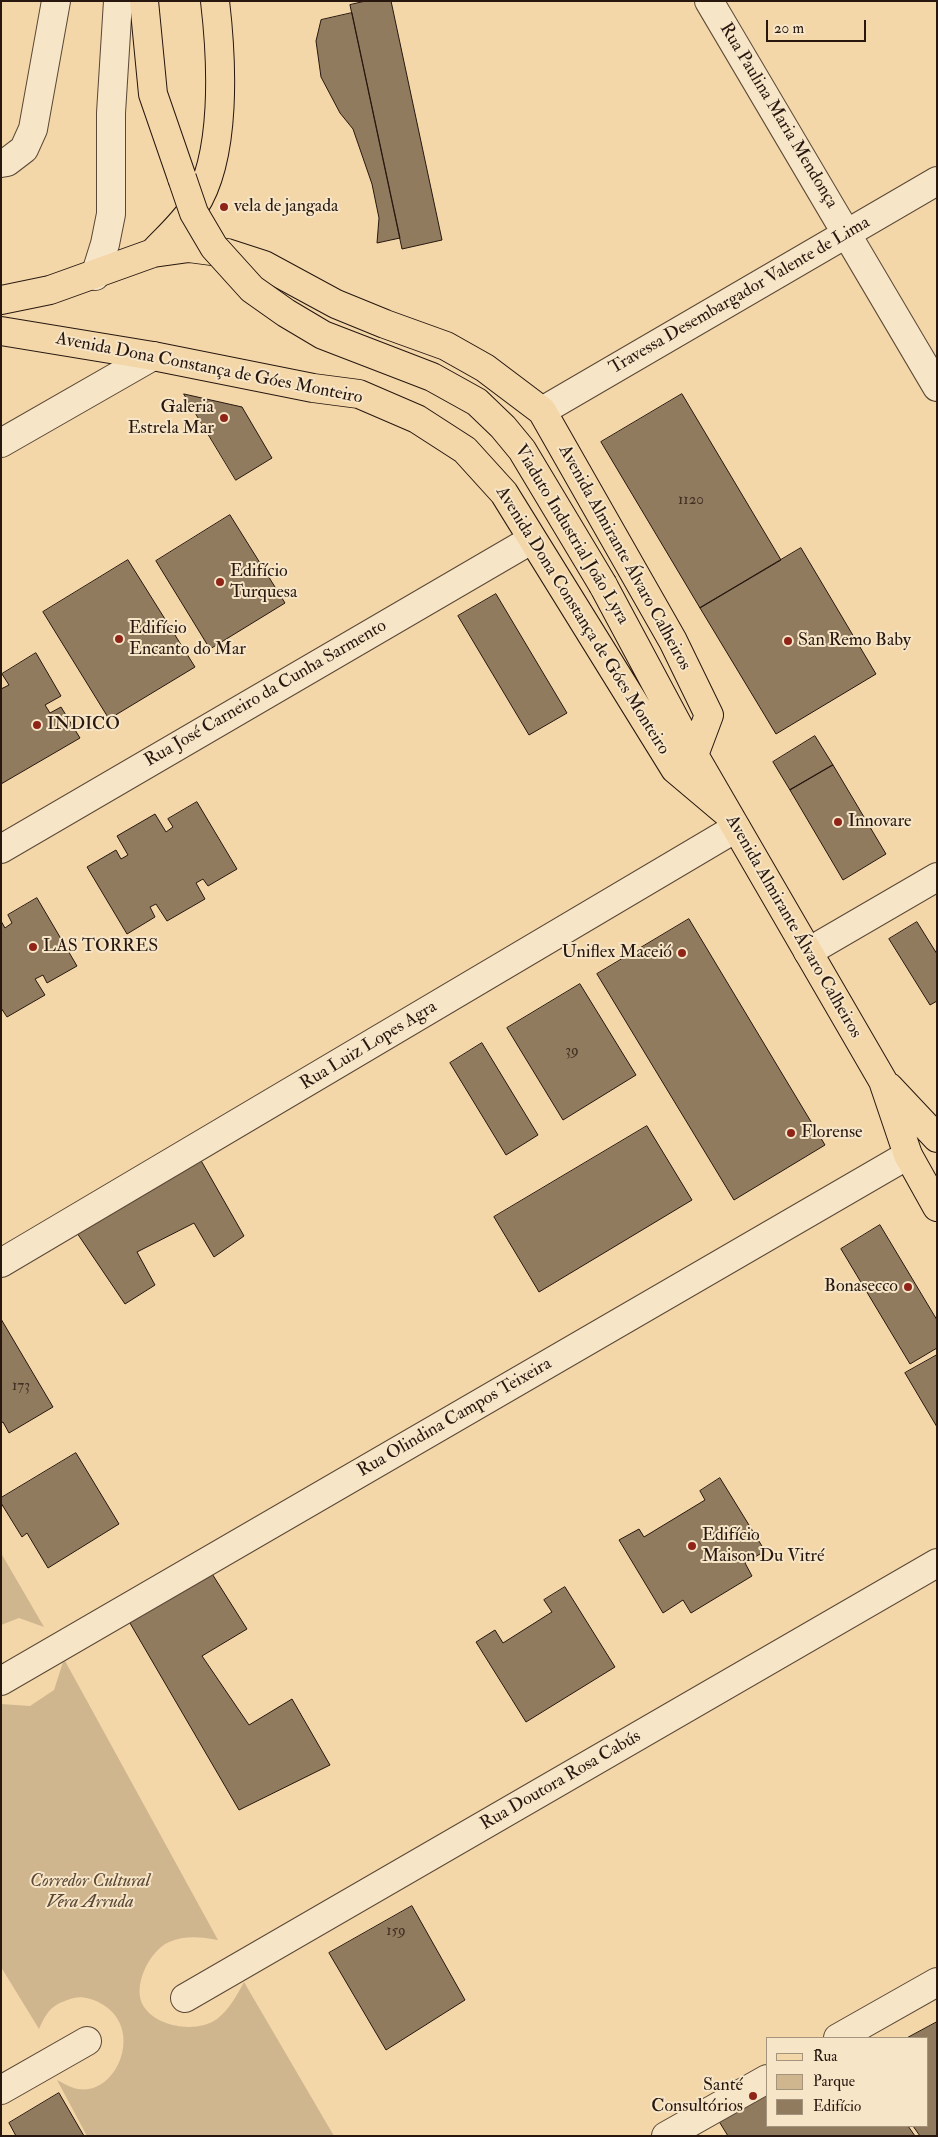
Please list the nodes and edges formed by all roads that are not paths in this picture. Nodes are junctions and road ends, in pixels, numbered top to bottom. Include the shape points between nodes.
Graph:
1 (56, 1) edge
2 (118, 1) edge
3 (144, 1) edge
4 (709, 1) edge
5 (216, 9) edge
6 (1, 163) edge
7 (937, 180) edge
8 (847, 234) junction
9 (153, 253) junction
10 (95, 276) junction
11 (1, 300) edge
12 (1, 330) edge
13 (153, 356) junction
14 (937, 387) edge
15 (542, 411) junction
16 (1, 443) edge
17 (531, 540) junction
18 (694, 755) junction
19 (731, 820) junction
20 (1, 848) edge
21 (937, 877) edge
22 (808, 952) junction
23 (883, 1081) junction
24 (937, 1138) edge
25 (908, 1155) junction
26 (937, 1207) edge
27 (1, 1264) edge
28 (937, 1563) edge
29 (1, 1681) edge
30 (937, 1982) edge
31 (185, 1998) dead end
32 (840, 2037) edge
33 (86, 2040) dead end
34 (766, 2080) edge
35 (1, 2090) edge
36 (666, 2136) edge

1 - 6 street via 33,129 24,148
2 - 10 street via 111,113 111,214 106,244
3 - 18 main road, Viaduto Industrial João Lyra, bridge via 153,94 194,213 214,247 252,289 286,313 323,335 432,377 477,402 503,427 522,450 603,585
4 - 8 street, Rua Paulina Maria Mendonça
5 - 9 main road via 219,123 214,160 194,207
7 - 8 street, Travessa Desembargador Valente de Lima
8 - 14 street, Rua Paulina Maria Mendonça
8 - 15 street, Travessa Desembargador Valente de Lima
9 - 10 main road
9 - 15 main road, Avenida Almirante Álvaro Calheiros via 189,248 227,253 264,265 336,304 446,346 485,368
10 - 11 main road
12 - 13 main road, Avenida Dona Constança de Góes Monteiro
13 - 16 street
13 - 17 main road, Avenida Dona Constança de Góes Monteiro via 358,394 417,419 465,450 504,493
15 - 18 main road, Avenida Almirante Álvaro Calheiros via 673,641 709,714
17 - 19 main road, Avenida Dona Constança de Góes Monteiro via 675,769
17 - 20 street, Rua José Carneiro da Cunha Sarmento
18 - 19 main road, Avenida Almirante Álvaro Calheiros
19 - 22 main road, Avenida Almirante Álvaro Calheiros
19 - 27 street, Rua Luiz Lopes Agra
21 - 22 street
22 - 23 main road, Avenida Almirante Álvaro Calheiros
23 - 24 main road, Avenida Almirante Álvaro Calheiros
23 - 25 main road, Avenida Almirante Álvaro Calheiros
25 - 26 main road, Avenida Almirante Álvaro Calheiros
25 - 29 street, Rua Olindina Campos Teixeira
28 - 31 street, Rua Doutora Rosa Cabús
30 - 32 street
33 - 35 street
34 - 36 street

